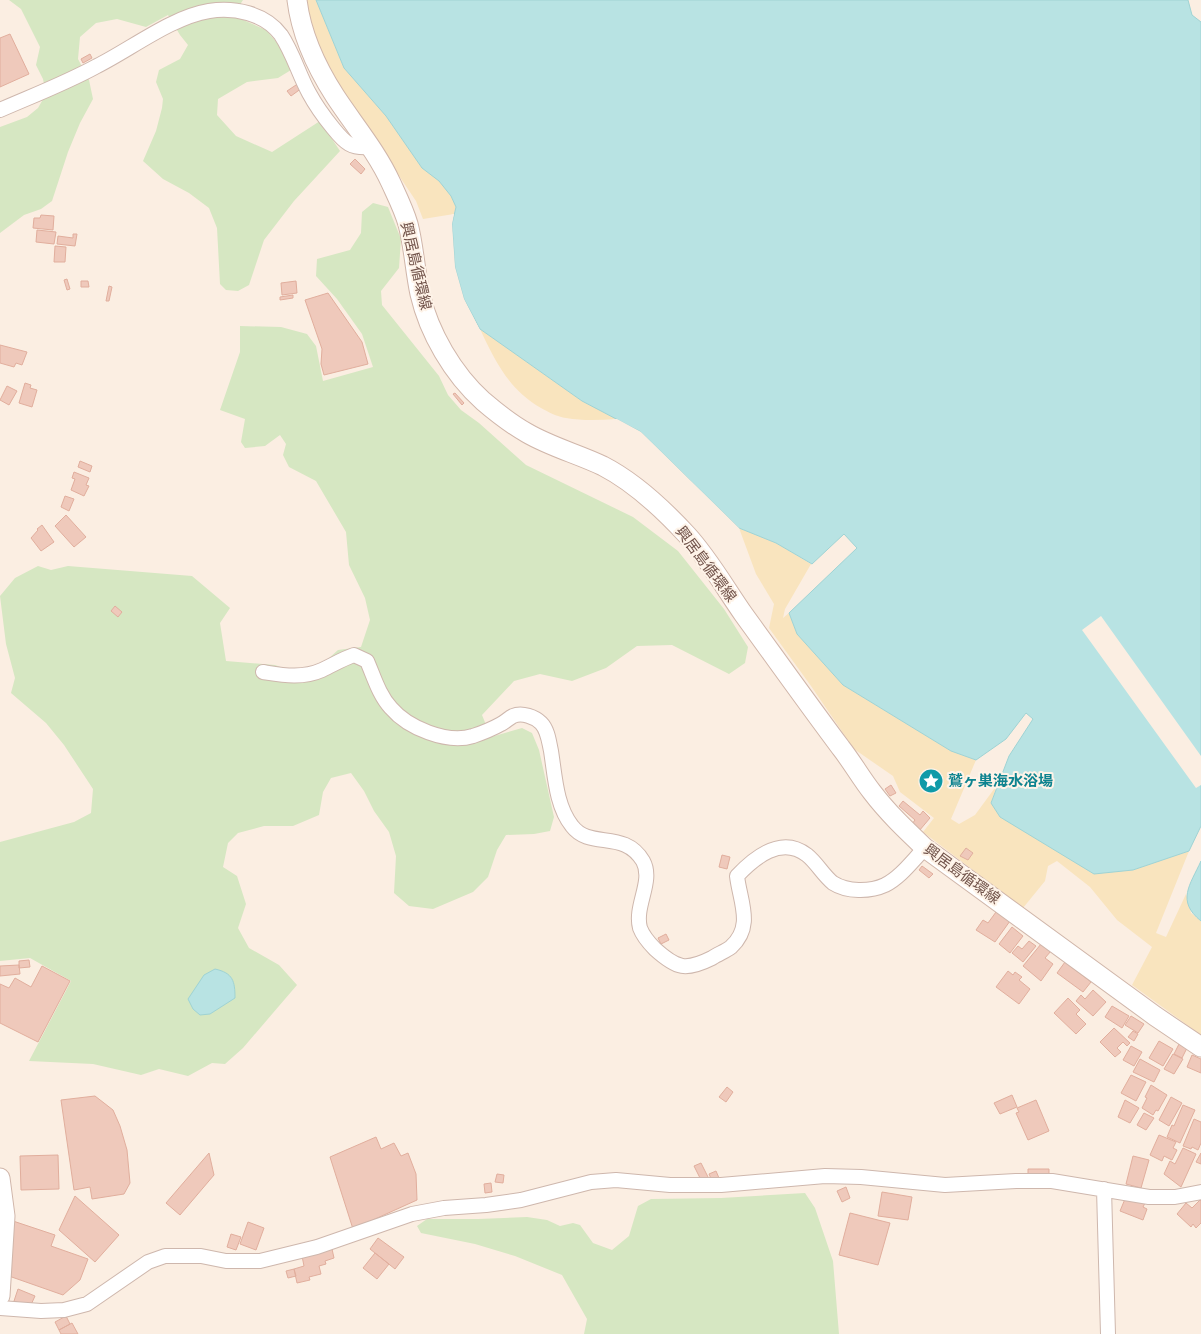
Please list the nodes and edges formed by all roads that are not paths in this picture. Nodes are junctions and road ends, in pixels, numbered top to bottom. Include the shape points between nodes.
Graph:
1 (297, 0) edge
2 (0, 110) edge
3 (371, 147) junction
4 (263, 672) dead end
5 (925, 848) junction
6 (1201, 1047) edge
7 (0, 1178) edge
8 (1104, 1189) junction
9 (1201, 1192) edge
10 (0, 1296) edge
11 (0, 1308) edge
12 (1108, 1334) edge

1 - 3 main road, 興居島循環線 via 305,33 322,72
2 - 3 street via 95,68 188,16 231,9 266,21 280,35 319,110 339,135 348,144 359,148
3 - 5 main road, 興居島循環線 via 391,182 408,225 420,296 442,348 456,371 503,419 529,435 604,467 638,489 689,536 872,792
4 - 5 street via 308,675 354,655 367,661 380,694 391,709 414,726 432,734 454,739 471,736 515,715 530,716 542,723 548,736 564,816 581,836 623,843 637,853 644,864 646,878 639,913 640,928 648,942 667,960 682,966 696,966 739,939 745,923 737,876 767,851 788,847 805,853 832,882 857,890 885,885
5 - 6 main road, 興居島循環線
7 - 10 main road via 5,1216
8 - 9 street via 1149,1197
8 - 11 street via 1052,1181 945,1185 825,1176 721,1185 616,1180 590,1182 521,1200 412,1214 317,1247 260,1261 166,1256 148,1262 87,1304 64,1310
8 - 12 street

